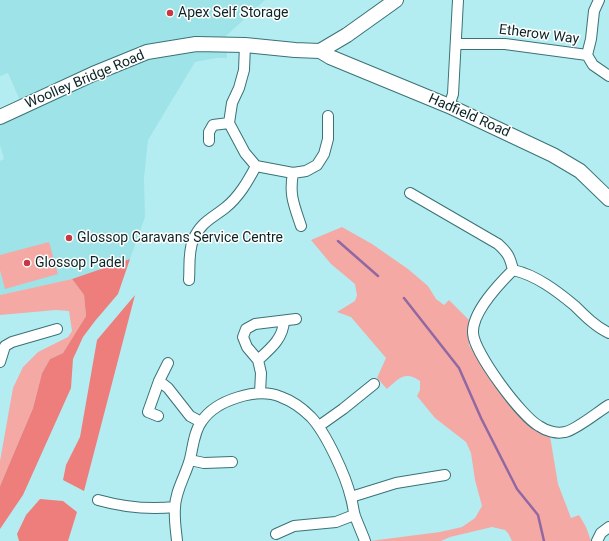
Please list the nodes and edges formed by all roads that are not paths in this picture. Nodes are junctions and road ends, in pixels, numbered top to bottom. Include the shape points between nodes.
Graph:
1 (396, 0) edge
2 (458, 0) edge
3 (599, 0) edge
4 (456, 44) junction
5 (245, 45) junction
6 (320, 50) junction
7 (587, 55) junction
8 (609, 76) edge
9 (449, 106) junction
10 (328, 116) dead end
11 (0, 118) edge
12 (229, 123) junction
13 (209, 141) dead end
14 (256, 166) junction
15 (293, 173) junction
16 (410, 193) dead end
17 (609, 199) edge
18 (301, 226) dead end
19 (513, 270) junction
20 (189, 280) dead end
21 (296, 319) dead end
22 (284, 321) junction
23 (57, 330) dead end
24 (609, 334) edge
25 (258, 360) junction
26 (0, 362) edge
27 (168, 363) dead end
28 (159, 381) junction
29 (374, 384) dead end
30 (260, 393) junction
31 (609, 405) edge
32 (158, 416) dead end
33 (201, 422) junction
34 (319, 426) junction
35 (190, 460) junction
36 (232, 462) dead end
37 (444, 475) dead end
38 (351, 497) junction
39 (98, 500) dead end
40 (175, 507) junction
41 (354, 514) junction
42 (609, 527) edge
43 (276, 534) dead end
44 (177, 541) edge
45 (365, 541) edge
46 (597, 541) edge

1 - 6 street, Woolley Bridge Road via 347,35
2 - 4 street
3 - 7 street via 594,11
4 - 7 street, Etherow Way via 505,44
4 - 9 street
5 - 6 street, Woolley Bridge Road via 302,51
5 - 11 street, Woolley Bridge Road via 196,44 147,52 93,74
5 - 12 street via 244,70 232,103
6 - 9 street, Hadfield Road via 330,57
7 - 8 street, Etherow Way via 593,66
9 - 17 street, Hadfield Road via 580,171
10 - 15 street via 328,139 324,154 317,165 306,171
12 - 13 street via 213,125 209,132
12 - 14 street via 245,154
14 - 15 street
14 - 20 street via 236,197 205,221 193,240 189,258
15 - 18 street via 290,186
16 - 19 street via 498,244 508,252
19 - 24 street via 529,275 550,288
19 - 31 street via 489,298 475,323 473,334 478,350 494,374 530,420 547,430 566,432
21 - 22 street
22 - 25 street via 277,342
22 - 25 street via 255,324 246,329 243,337 247,347
23 - 26 street via 12,342 5,346
25 - 30 street
27 - 28 street
28 - 32 street via 148,412
28 - 33 street via 168,388 190,416
29 - 34 street
30 - 33 street via 224,402 210,411
30 - 34 street via 280,396 300,407
33 - 35 street
34 - 38 street
35 - 36 street via 204,463
35 - 40 street
37 - 38 street via 396,483
38 - 41 street
39 - 40 street via 144,508
40 - 44 street
41 - 43 street via 336,522 294,526
41 - 45 street
42 - 46 street via 601,533

